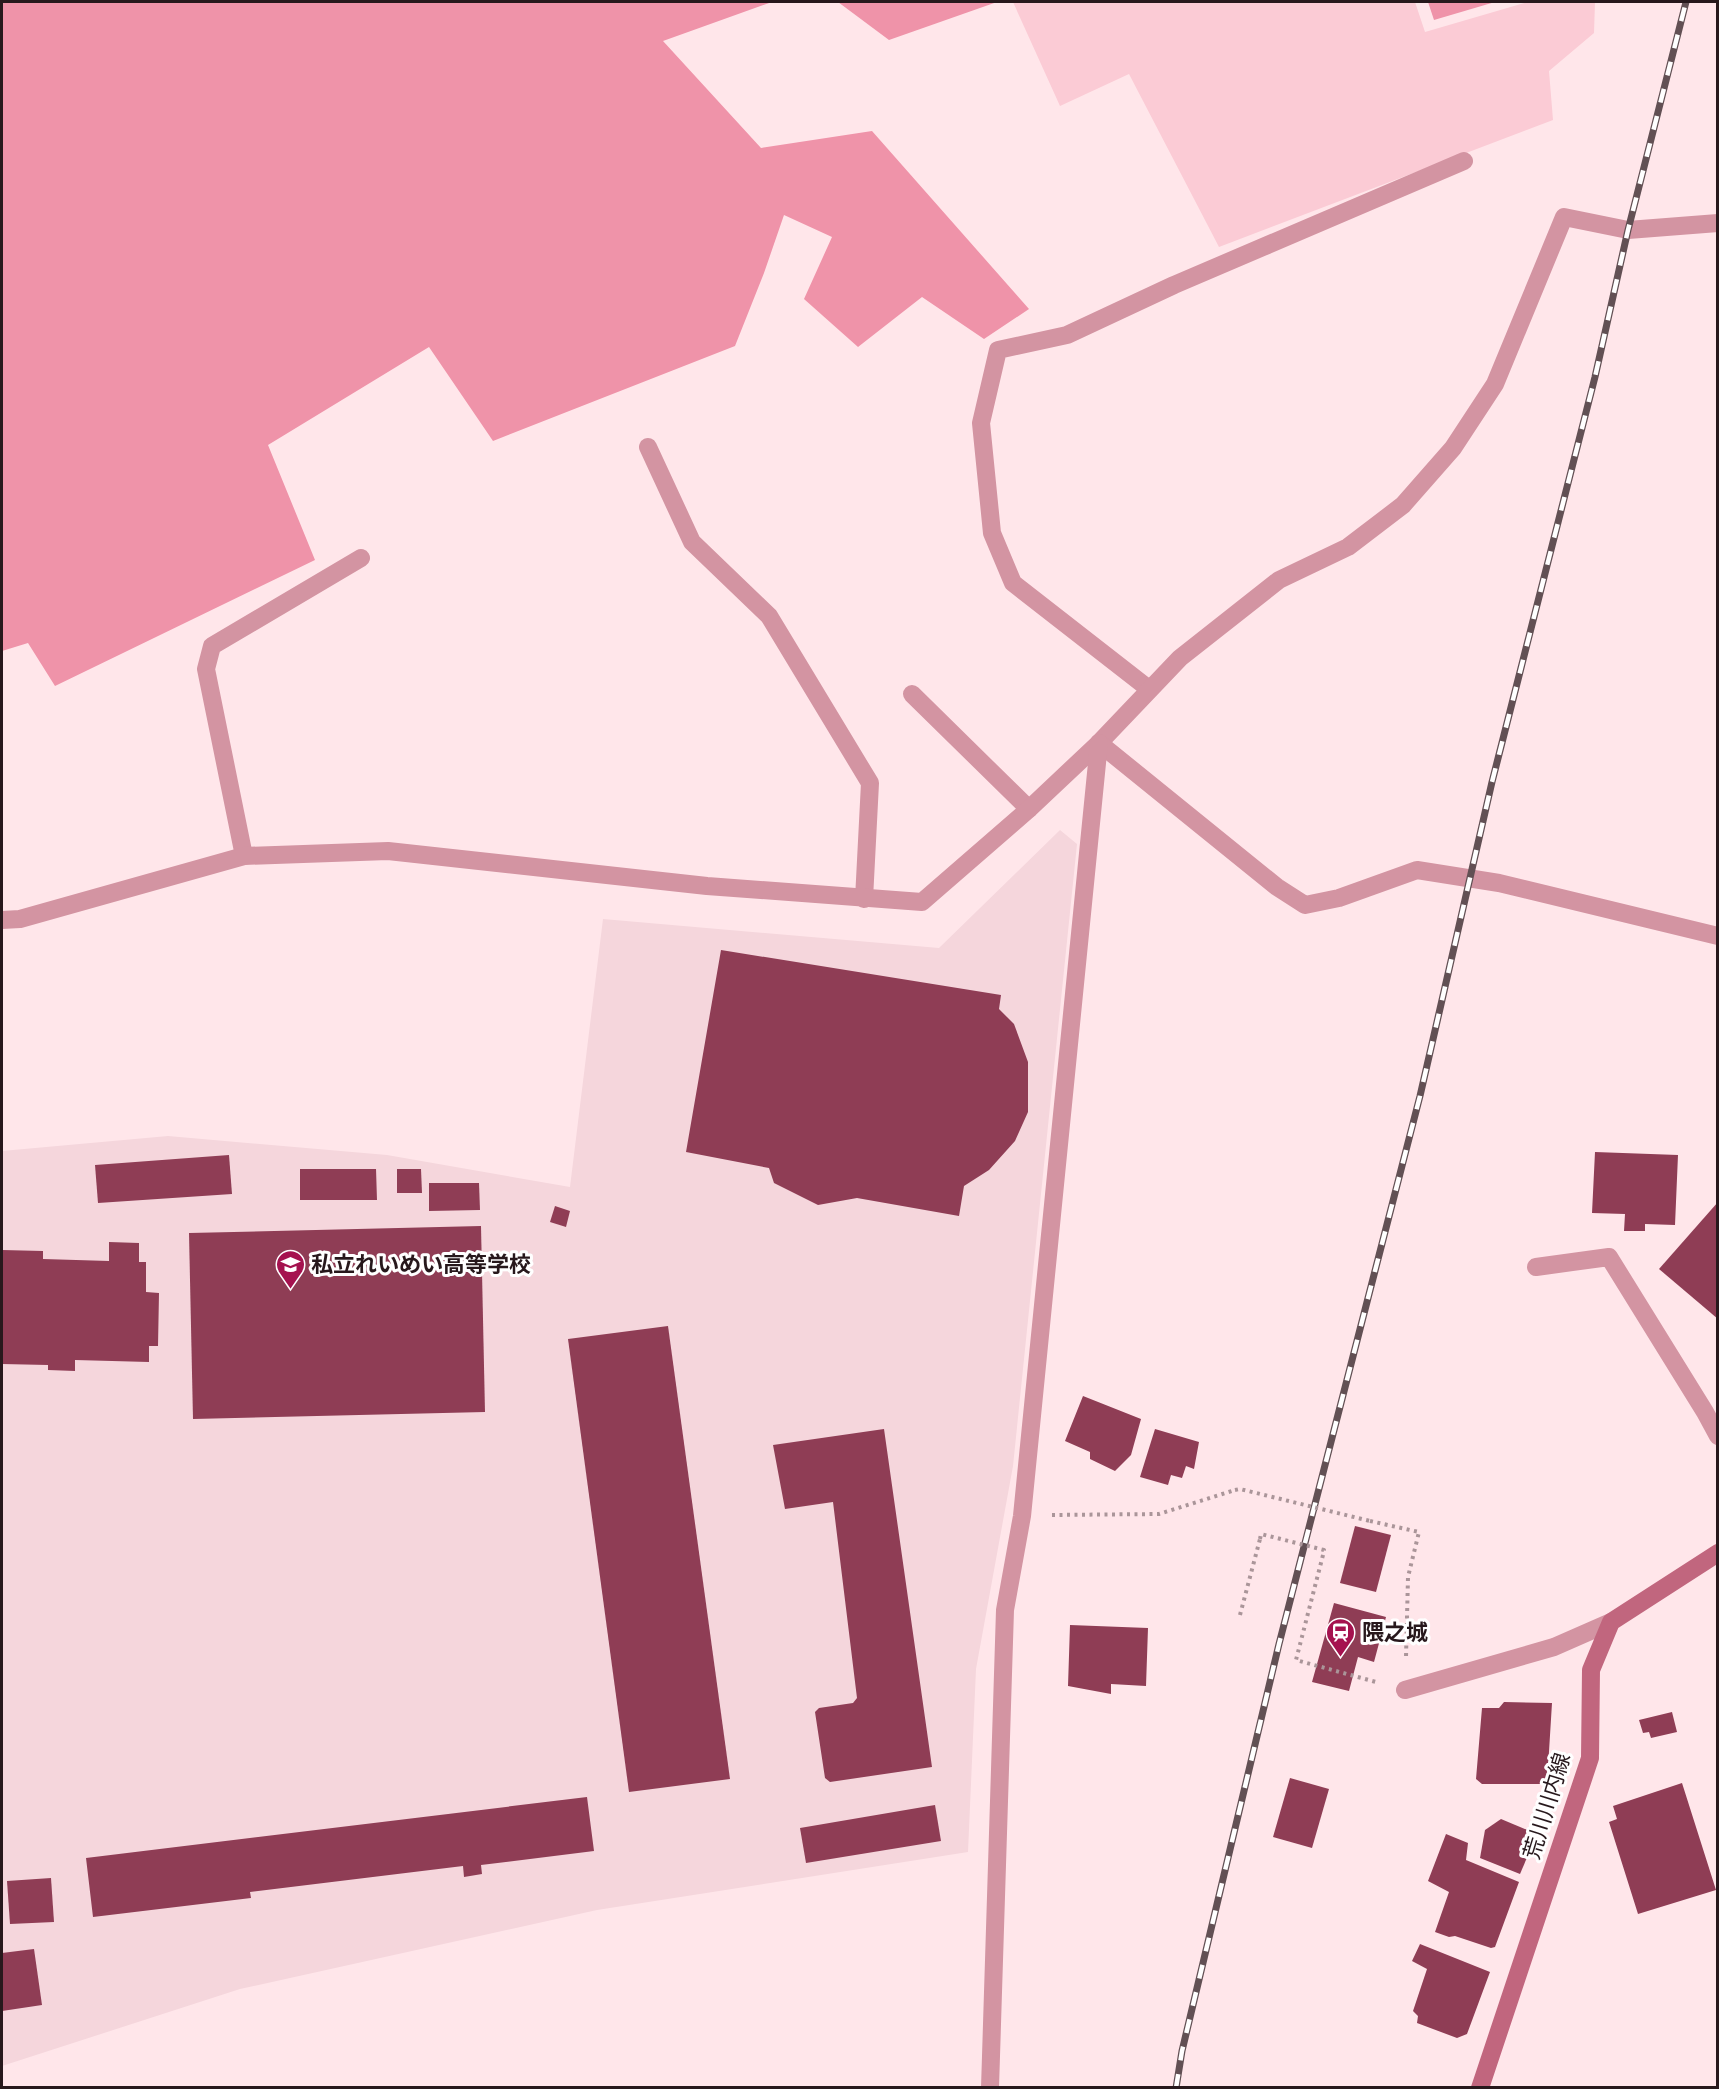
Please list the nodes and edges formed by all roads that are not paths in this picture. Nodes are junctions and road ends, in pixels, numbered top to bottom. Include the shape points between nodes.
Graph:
1 (1464, 161) dead end
2 (1718, 223) edge
3 (648, 447) dead end
4 (361, 558) dead end
5 (1149, 689) junction
6 (912, 694) dead end
7 (1099, 743) junction
8 (1029, 808) junction
9 (244, 856) junction
10 (864, 899) junction
11 (2, 920) edge
12 (1718, 936) edge
13 (1536, 1267) dead end
14 (1718, 1436) edge
15 (1718, 1553) edge
16 (1611, 1622) junction
17 (1405, 1690) road end
18 (990, 2088) edge
19 (1480, 2088) edge

1 - 5 street via 1184,280 1067,335 998,350 981,423 992,532 1012,583
2 - 5 street via 1628,230 1564,217 1495,384 1453,448 1403,505 1348,547 1279,580 1180,658
3 - 10 street via 692,542 769,616 870,783
4 - 9 street via 212,646 206,669
5 - 7 street
6 - 8 street
7 - 8 street
7 - 12 street via 1277,887 1305,905 1339,898 1417,870 1499,883
7 - 18 street via 1022,1516 1005,1610
8 - 10 street via 922,902
9 - 10 street via 388,851
9 - 11 street via 20,920
13 - 14 street via 1609,1257
15 - 16 main road
16 - 17 street via 1554,1647
16 - 19 main road, 荒川川内線 via 1591,1670 1590,1758

